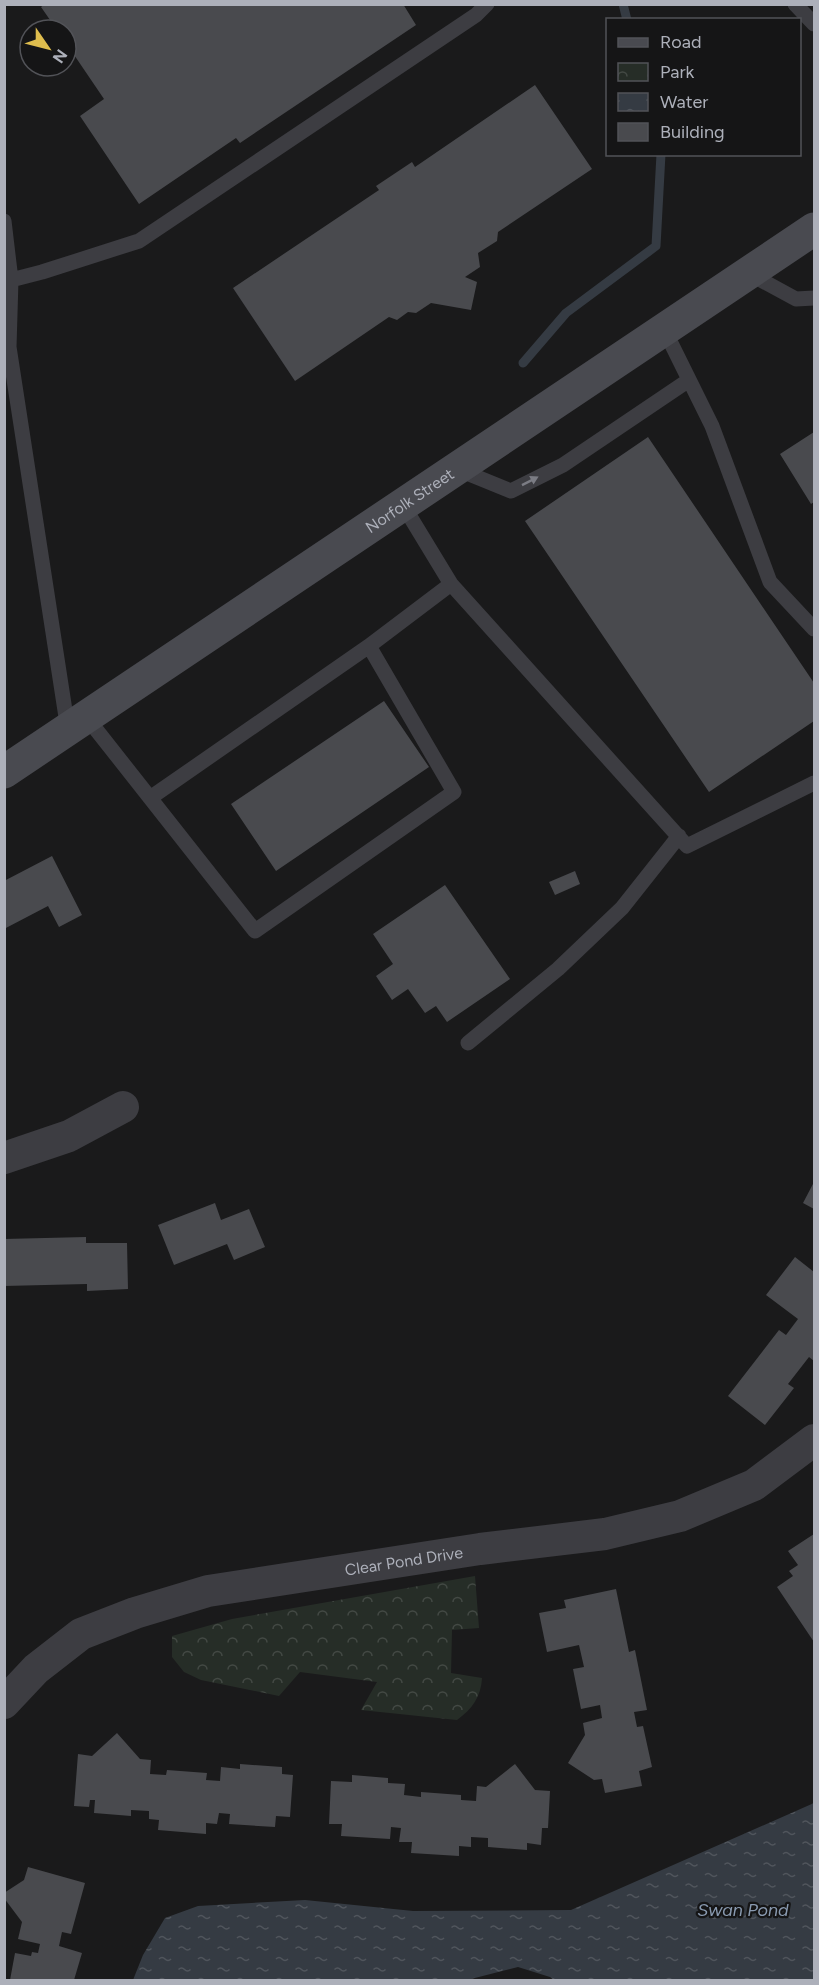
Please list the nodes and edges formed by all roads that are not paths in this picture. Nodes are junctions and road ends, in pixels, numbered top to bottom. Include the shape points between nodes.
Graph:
1 (487, 4) edge
2 (795, 4) edge
3 (814, 24) edge
4 (4, 221) edge
5 (814, 229) edge
6 (748, 273) junction
7 (11, 280) junction
8 (814, 298) edge
9 (664, 329) junction
10 (689, 380) junction
11 (457, 469) junction
12 (403, 505) junction
13 (452, 584) junction
14 (814, 629) edge
15 (369, 646) junction
16 (78, 724) junction
17 (4, 772) edge
18 (814, 783) edge
19 (150, 798) junction
20 (679, 836) junction
21 (468, 1043) dead end
22 (123, 1107) dead end
23 (4, 1158) edge
24 (814, 1440) edge
25 (4, 1703) edge

1 - 7 lane via 139,242
2 - 3 lane
4 - 7 lane
5 - 6 main road, Norfolk Street
6 - 8 lane via 796,299
6 - 9 main road, Norfolk Street
7 - 16 lane via 9,347
9 - 10 lane
9 - 11 main road, Norfolk Street
11 -> 10 lane via 511,491 563,465
10 - 14 lane via 712,426 770,582
11 - 12 main road, Norfolk Street
12 - 13 lane
12 - 16 main road, Norfolk Street
13 - 15 lane
13 - 20 lane
15 - 19 lane
15 - 19 lane via 454,792 255,931
16 - 17 main road, Norfolk Street
16 - 19 lane
18 - 20 lane via 687,846
20 - 21 lane via 622,908 558,969
22 - 23 street via 69,1136
24 - 25 street, Clear Pond Drive via 754,1485 680,1516 605,1534 208,1591 135,1613 81,1634 36,1670

